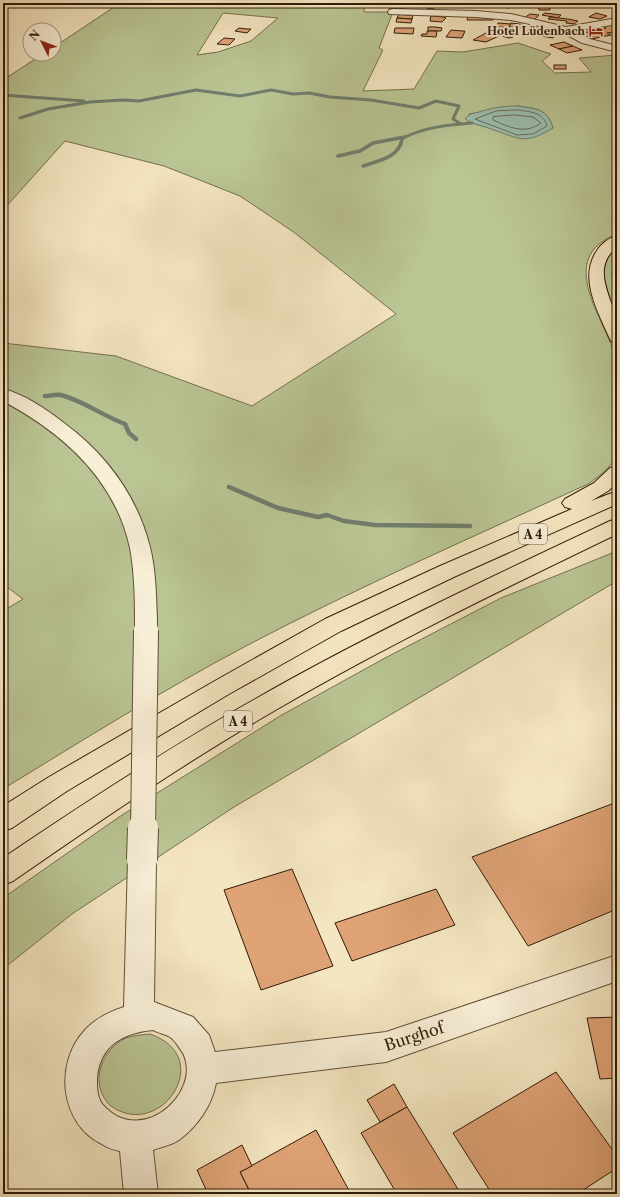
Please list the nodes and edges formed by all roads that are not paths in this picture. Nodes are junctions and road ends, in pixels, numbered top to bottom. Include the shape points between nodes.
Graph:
1 (393, 12) dead end
2 (617, 21) edge
3 (565, 30) junction
4 (617, 49) edge
5 (617, 240) edge
6 (617, 336) edge
7 (3, 394) edge
8 (617, 472) edge
9 (617, 497) edge
10 (617, 526) edge
11 (448, 570) junction
12 (3, 820) edge
13 (3, 873) edge
14 (617, 968) edge
15 (139, 1017) junction
16 (203, 1069) junction
17 (135, 1137) junction
18 (141, 1194) edge

1 - 3 street via 502,16 552,25
2 - 3 street
3 - 4 street via 586,41
5 - 6 highway via 598,257 595,273 604,305
7 - 15 street, bridge via 34,410 68,433 95,460 117,491 140,547 146,630
8 - 11 highway via 587,496
9 - 11 highway, A 4
10 - 13 highway, A 4 via 485,588 266,704 95,809
11 - 12 highway, A 4 via 333,625 58,784
14 - 16 street, Burghof via 386,1047
15 - 16 street via 153,1016 166,1019 188,1032 202,1055
15 - 17 street via 122,1022 106,1031 84,1059 80,1076 81,1094 87,1111 99,1125 116,1134
16 - 17 street via 202,1086 184,1116 169,1127
17 - 18 street

